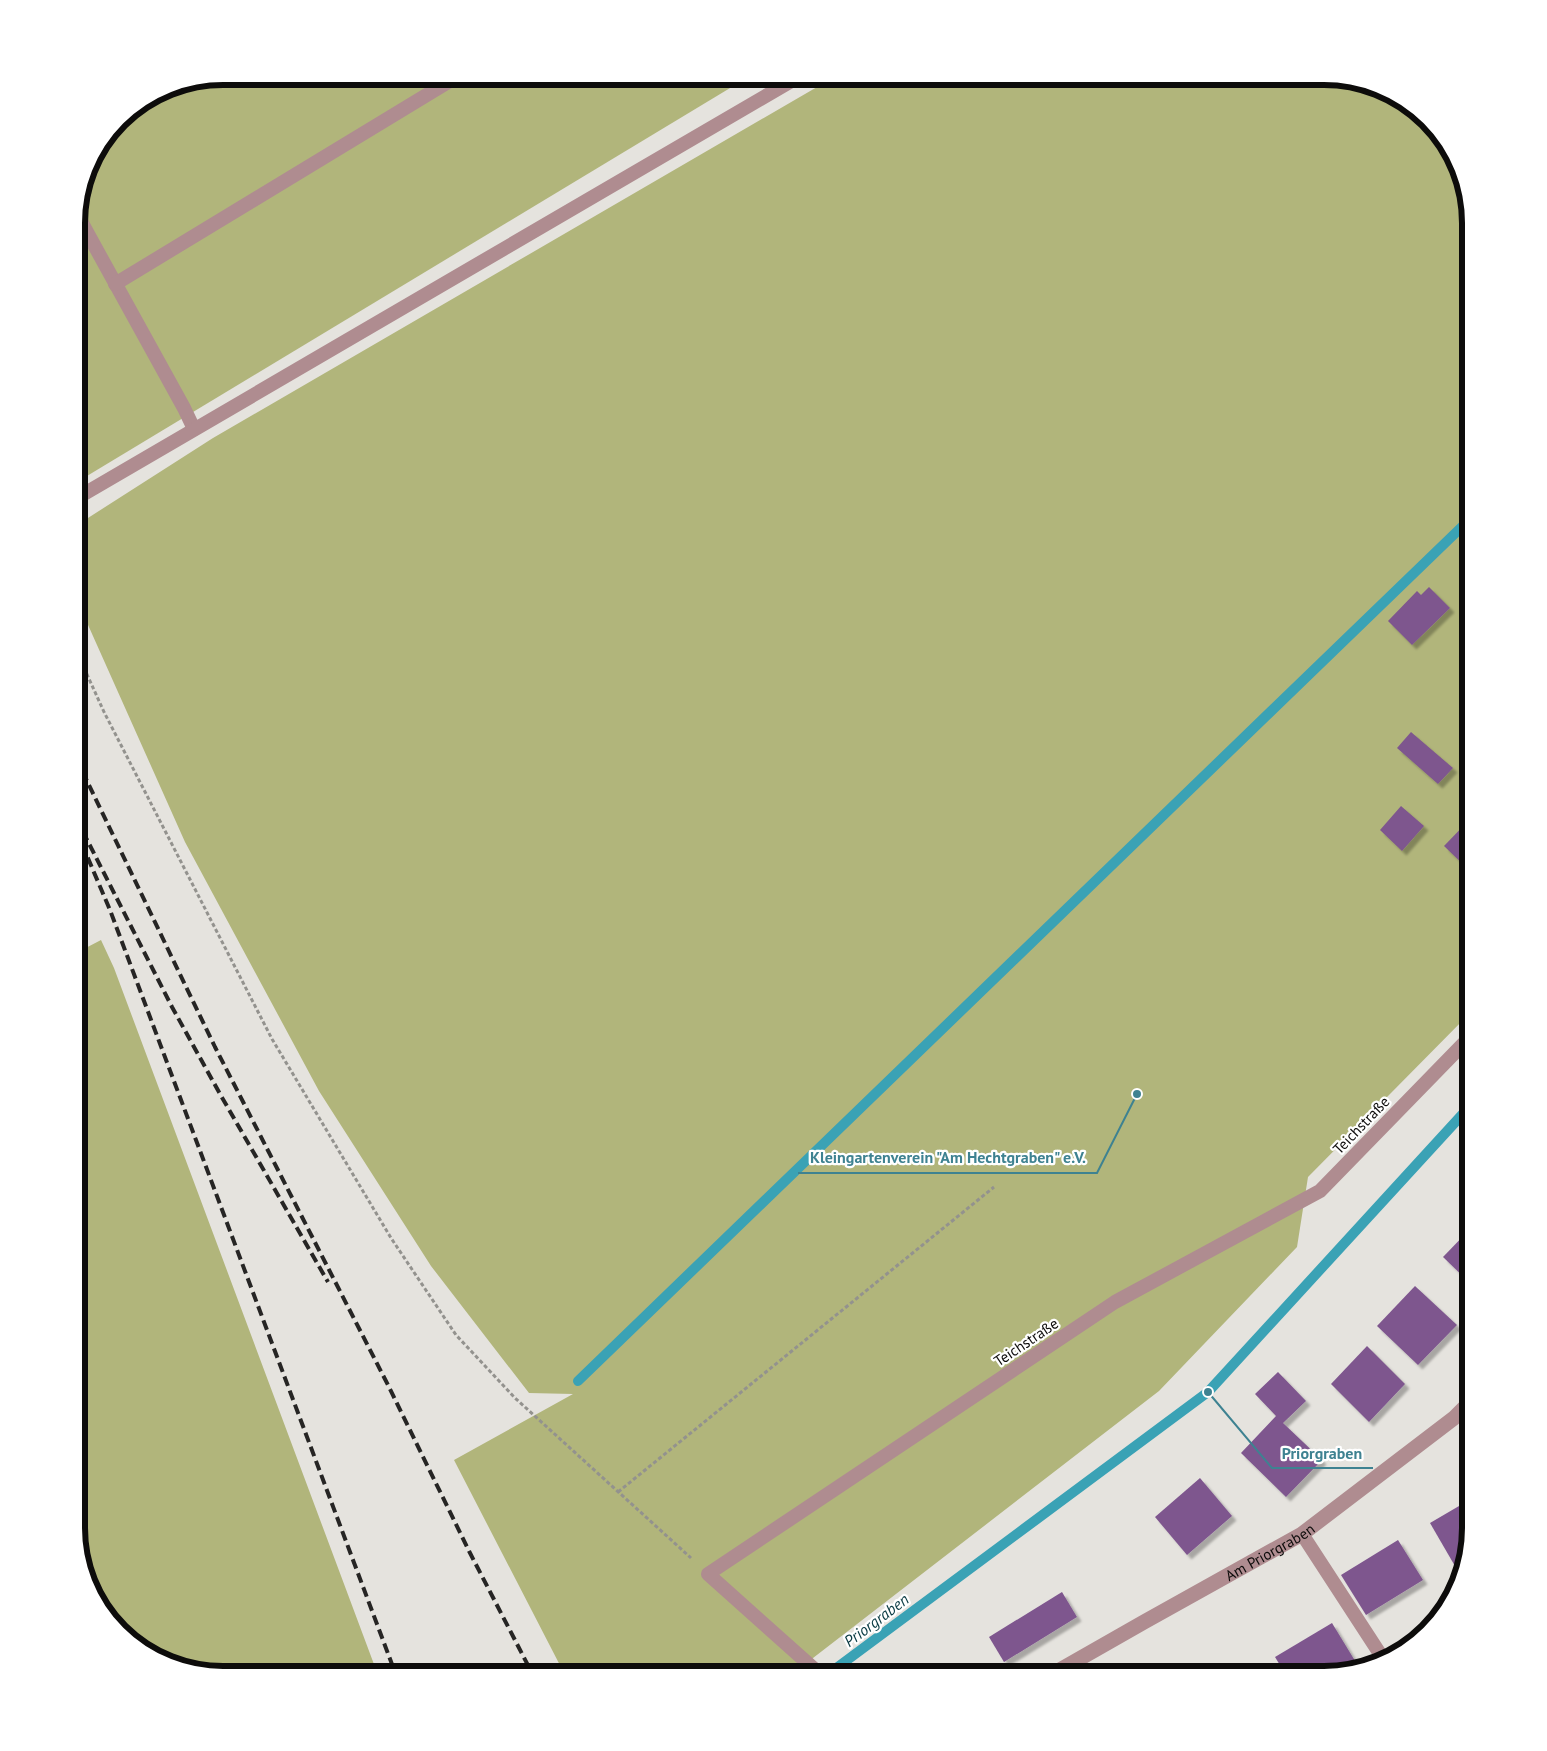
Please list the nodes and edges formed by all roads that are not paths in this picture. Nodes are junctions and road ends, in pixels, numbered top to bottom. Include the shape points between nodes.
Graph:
1 (443, 85) edge
2 (785, 85) edge
3 (85, 229) edge
4 (115, 284) junction
5 (194, 429) junction
6 (85, 493) edge
7 (1462, 1045) edge
8 (1462, 1410) edge
9 (1302, 1534) junction
10 (1380, 1654) edge
11 (810, 1666) edge
12 (1068, 1666) edge

1 - 4 lane
2 - 5 lane
3 - 4 lane
4 - 5 lane
5 - 6 lane
7 - 11 lane, Teichstraße via 1320,1191 1115,1302 708,1574
8 - 9 street, Am Priorgraben
9 - 10 lane
9 - 12 street, Am Priorgraben

